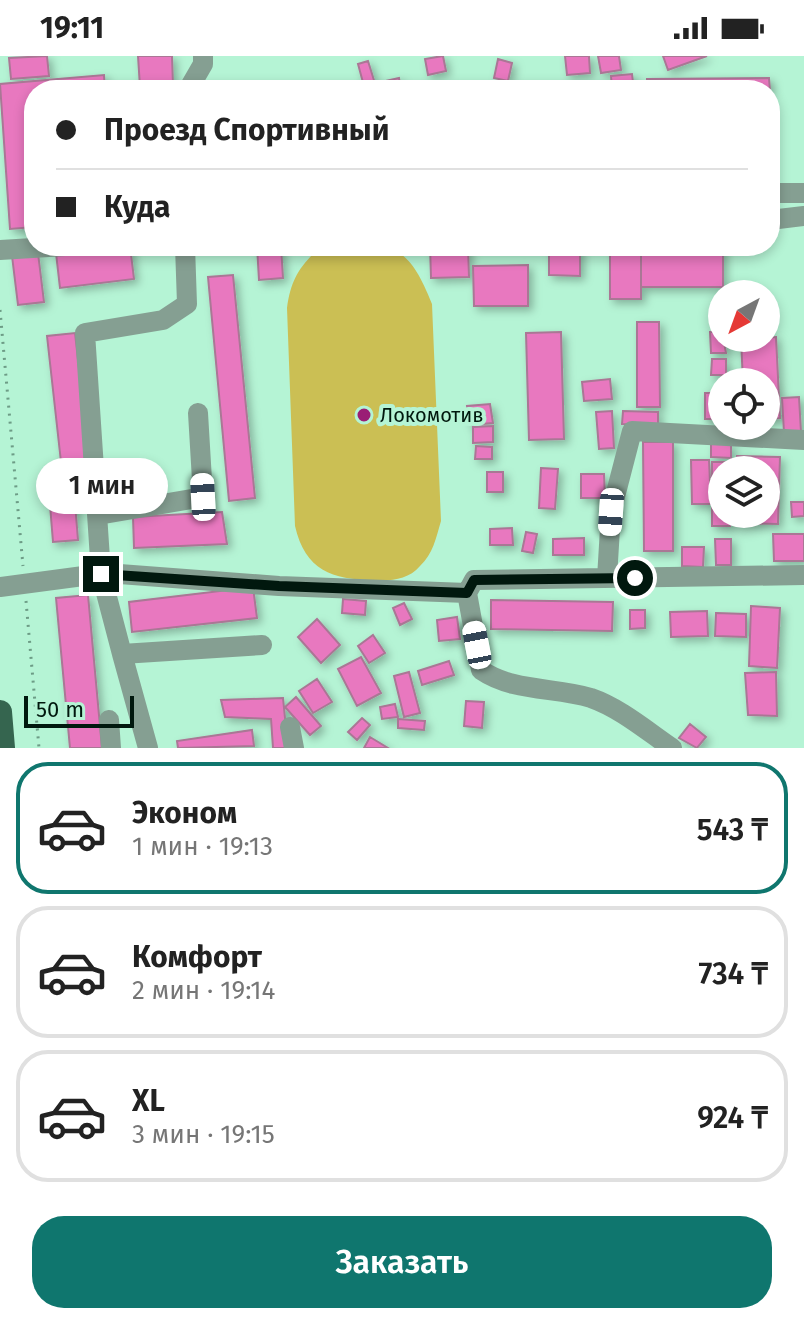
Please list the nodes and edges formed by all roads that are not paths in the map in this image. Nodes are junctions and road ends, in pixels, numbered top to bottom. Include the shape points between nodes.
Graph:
1 (203, 56) edge
2 (194, 80) edge
3 (780, 193) edge
4 (804, 193) edge
5 (804, 216) edge
6 (780, 219) edge
7 (24, 249) edge
8 (0, 250) edge
9 (185, 256) edge
10 (198, 413) dead end
11 (804, 440) edge
12 (98, 515) junction
13 (101, 574) junction
14 (804, 575) edge
15 (607, 578) junction
16 (0, 587) edge
17 (467, 593) junction
18 (262, 645) dead end
19 (122, 654) junction
20 (0, 712) edge
21 (109, 720) dead end
22 (3, 748) edge
23 (111, 748) edge
24 (148, 748) edge
25 (672, 748) edge

1 - 2 street
3 - 4 street
5 - 6 street
7 - 8 street
9 - 12 street via 187,304 163,320 85,333
10 - 12 street via 203,497
11 - 15 street via 632,431 611,512
12 - 13 street
13 - 16 street
13 - 17 street
13 - 19 street
14 - 15 street
15 - 17 street via 474,580
17 - 25 street via 481,670 497,681 591,699
18 - 19 street
19 - 24 street
20 - 22 main road
21 - 23 street

